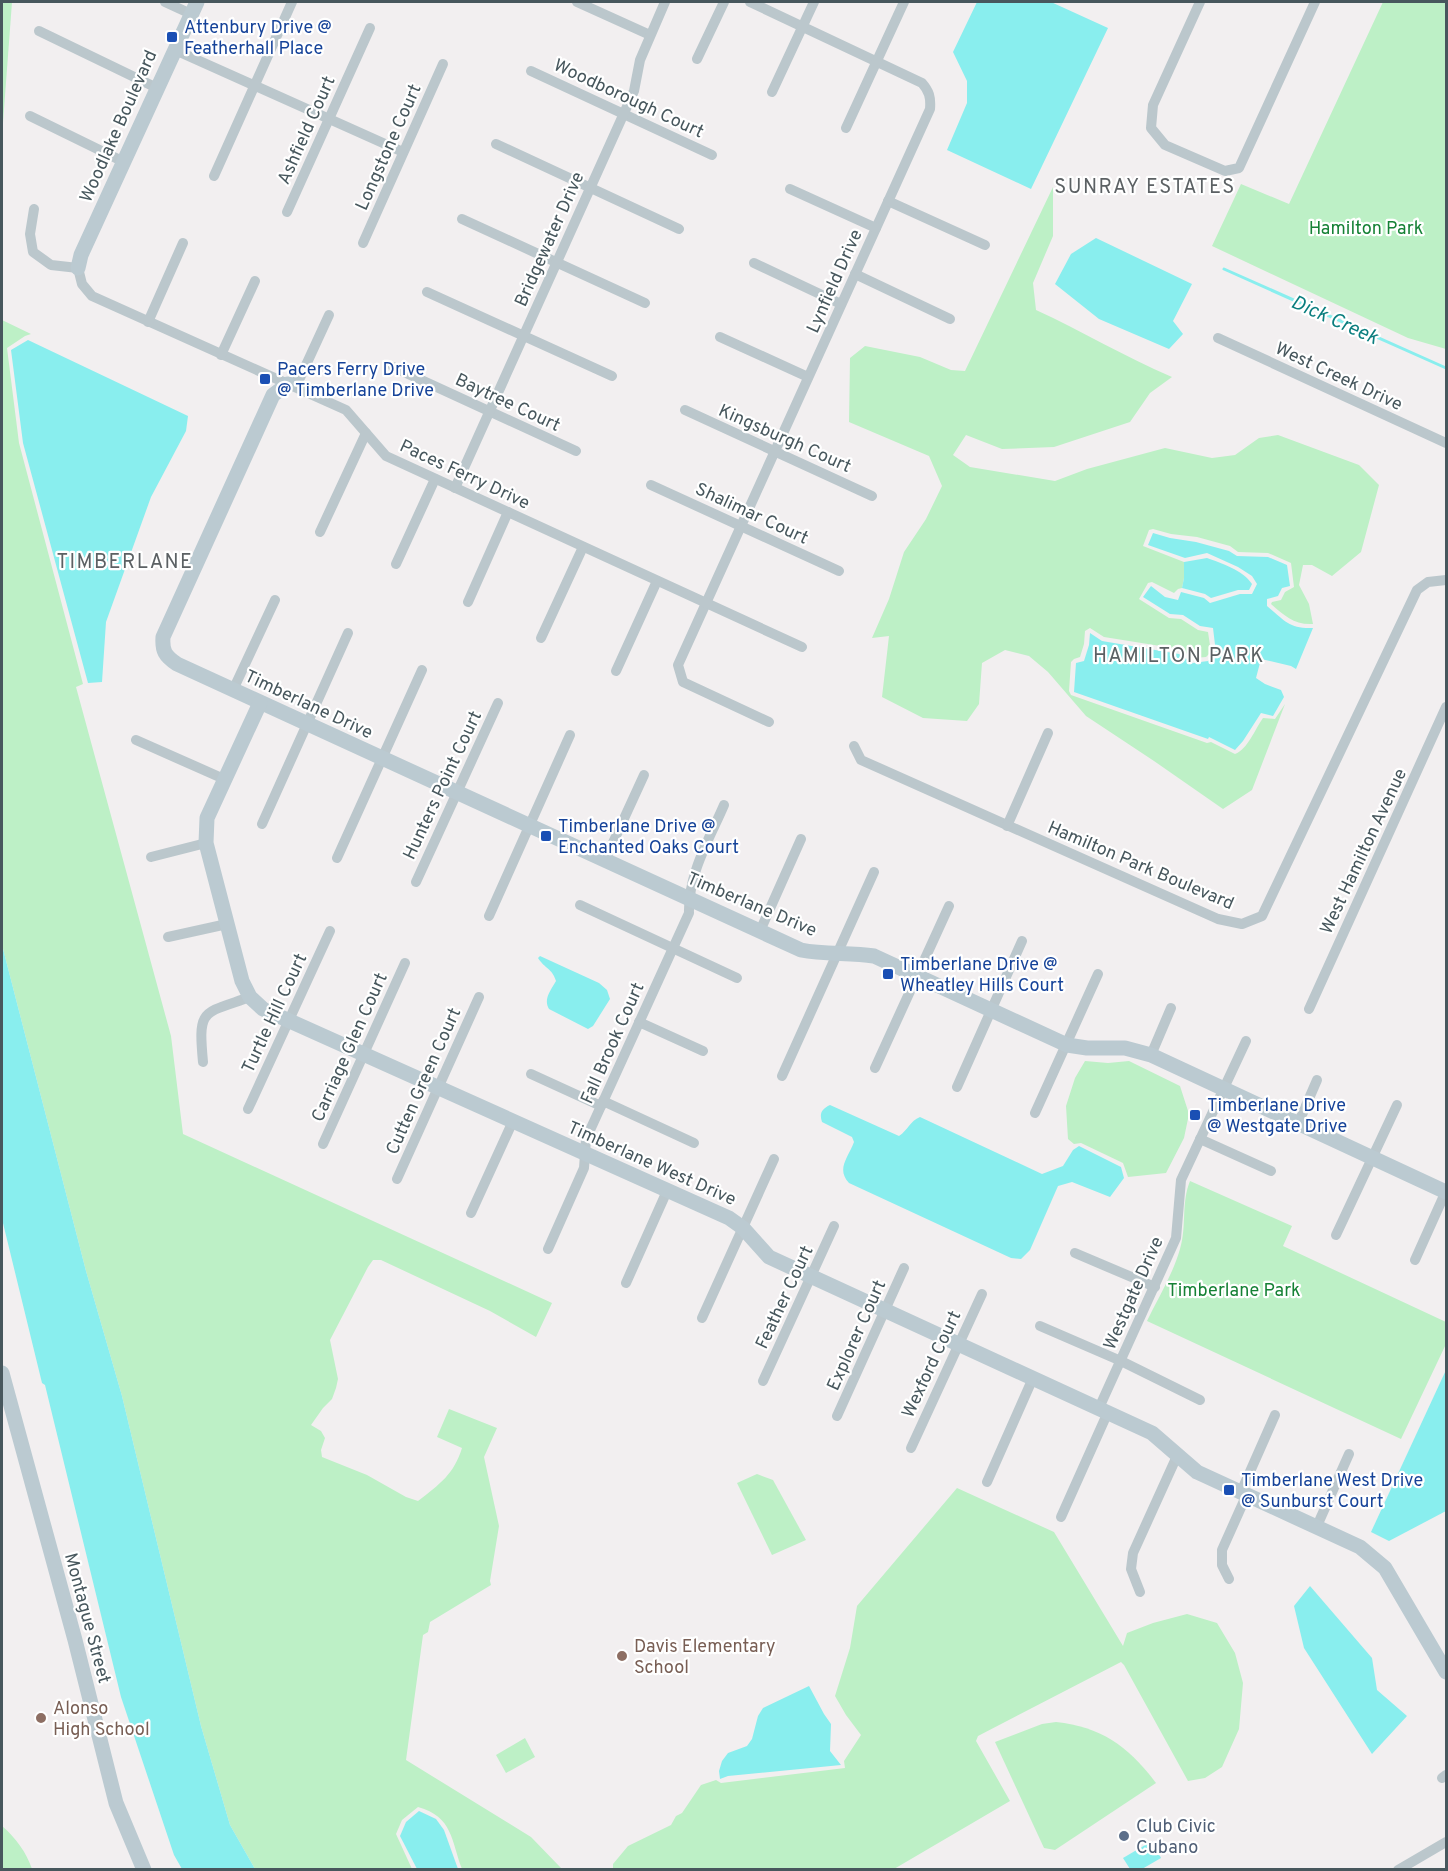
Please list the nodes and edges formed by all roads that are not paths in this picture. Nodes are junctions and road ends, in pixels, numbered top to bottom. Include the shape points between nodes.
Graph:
1 (165, 2) edge
2 (292, 2) edge
3 (577, 2) edge
4 (665, 2) edge
5 (724, 2) edge
6 (750, 2) edge
7 (814, 2) edge
8 (904, 2) edge
9 (1200, 2) edge
10 (1315, 2) edge
11 (194, 8) edge
12 (803, 26) junction
13 (370, 28) dead end
14 (39, 31) dead end
15 (650, 35) junction
16 (175, 50) junction
17 (697, 59) dead end
18 (876, 61) junction
19 (443, 64) dead end
20 (531, 71) dead end
21 (255, 86) junction
22 (157, 88) junction
23 (772, 92) dead end
24 (624, 114) junction
25 (30, 117) dead end
26 (329, 119) junction
27 (846, 128) dead end
28 (496, 144) dead end
29 (403, 152) junction
30 (712, 155) dead end
31 (124, 162) junction
32 (214, 176) dead end
33 (591, 188) junction
34 (790, 189) dead end
35 (888, 201) junction
36 (34, 209) dead end
37 (287, 212) dead end
38 (462, 219) dead end
39 (876, 228) junction
40 (679, 229) dead end
41 (183, 243) dead end
42 (363, 243) dead end
43 (985, 244) dead end
44 (556, 262) junction
45 (754, 263) dead end
46 (78, 268) junction
47 (855, 274) junction
48 (255, 281) dead end
49 (427, 292) dead end
50 (645, 303) dead end
51 (841, 304) junction
52 (329, 315) dead end
53 (950, 319) dead end
54 (148, 322) junction
55 (523, 336) junction
56 (720, 337) dead end
57 (1218, 338) dead end
58 (221, 355) junction
59 (393, 367) dead end
60 (612, 376) dead end
61 (808, 377) junction
62 (288, 384) junction
63 (489, 411) junction
64 (685, 411) dead end
65 (366, 433) junction
66 (1446, 443) edge
67 (576, 451) dead end
68 (775, 451) junction
69 (435, 479) junction
70 (651, 485) dead end
71 (455, 488) junction
72 (872, 496) dead end
73 (508, 512) junction
74 (741, 526) junction
75 (320, 532) dead end
76 (583, 546) junction
77 (396, 564) dead end
78 (839, 571) dead end
79 (1446, 580) edge
80 (657, 581) junction
81 (275, 600) dead end
82 (468, 602) dead end
83 (706, 603) junction
84 (348, 633) dead end
85 (541, 638) dead end
86 (802, 647) dead end
87 (422, 670) dead end
88 (616, 671) dead end
89 (233, 690) junction
90 (260, 703) junction
91 (498, 703) dead end
92 (1446, 707) edge
93 (769, 722) dead end
94 (308, 725) junction
95 (1048, 733) dead end
96 (570, 735) dead end
97 (136, 740) dead end
98 (854, 746) dead end
99 (382, 759) junction
100 (644, 774) dead end
101 (224, 779) junction
102 (457, 793) junction
103 (724, 805) dead end
104 (262, 824) dead end
105 (529, 826) junction
106 (1007, 826) junction
107 (801, 839) dead end
108 (206, 843) junction
109 (151, 857) dead end
110 (337, 858) dead end
111 (605, 860) junction
112 (874, 872) dead end
113 (416, 882) dead end
114 (689, 899) junction
115 (580, 905) dead end
116 (949, 906) dead end
117 (489, 916) dead end
118 (227, 924) junction
119 (330, 931) dead end
120 (760, 931) junction
121 (168, 937) dead end
122 (1022, 941) dead end
123 (673, 947) junction
124 (838, 953) junction
125 (405, 963) dead end
126 (1098, 974) dead end
127 (918, 975) junction
128 (737, 978) dead end
129 (250, 997) junction
130 (480, 997) dead end
131 (1171, 1008) dead end
132 (1309, 1009) dead end
133 (992, 1010) junction
134 (289, 1021) junction
135 (639, 1023) junction
136 (1246, 1041) dead end
137 (1067, 1045) junction
138 (703, 1051) dead end
139 (364, 1054) junction
140 (1151, 1055) junction
141 (203, 1062) dead end
142 (875, 1068) dead end
143 (531, 1074) dead end
144 (782, 1076) dead end
145 (1317, 1080) dead end
146 (438, 1087) junction
147 (957, 1087) dead end
148 (1223, 1089) junction
149 (602, 1104) junction
150 (1397, 1106) dead end
151 (248, 1110) dead end
152 (1035, 1113) dead end
153 (513, 1121) junction
154 (1298, 1124) junction
155 (1200, 1139) junction
156 (694, 1143) dead end
157 (323, 1144) dead end
158 (585, 1154) junction
159 (1372, 1158) junction
160 (774, 1159) dead end
161 (1271, 1171) dead end
162 (397, 1179) dead end
163 (667, 1191) junction
164 (1446, 1192) edge
165 (471, 1214) dead end
166 (834, 1226) dead end
167 (743, 1228) junction
168 (1336, 1235) dead end
169 (548, 1249) dead end
170 (1076, 1253) dead end
171 (1415, 1260) dead end
172 (904, 1268) dead end
173 (812, 1277) junction
174 (626, 1283) dead end
175 (1155, 1287) junction
176 (982, 1294) dead end
177 (885, 1310) junction
178 (702, 1318) dead end
179 (1040, 1326) dead end
180 (958, 1344) junction
181 (1121, 1361) junction
182 (2, 1373) edge
183 (1033, 1378) junction
184 (763, 1381) dead end
185 (1200, 1400) dead end
186 (1103, 1410) junction
187 (1275, 1415) dead end
188 (837, 1416) dead end
189 (911, 1448) dead end
190 (1349, 1454) dead end
191 (1177, 1456) junction
192 (987, 1482) dead end
193 (1244, 1493) junction
194 (1061, 1517) dead end
195 (1317, 1526) junction
196 (1228, 1579) dead end
197 (1140, 1592) dead end
198 (1446, 1672) edge
199 (1446, 1842) edge
200 (144, 1869) edge
201 (1398, 1869) edge

1 - 11 street
2 - 21 street
3 - 15 street
4 - 15 street, Bridgewater Drive
5 - 17 street
6 - 12 street, Lynfield Drive
7 - 12 street
8 - 18 street
9 - 10 street via 1153,105 1151,128 1165,146 1226,171 1239,168
11 - 16 street, Woodlake Boulevard
12 - 18 street, Lynfield Drive
12 - 23 street
13 - 26 street, Ashfield Court
14 - 22 street
15 - 24 street, Bridgewater Drive
16 - 21 street
16 - 22 street, Woodlake Boulevard
18 - 27 street
18 - 35 street, Lynfield Drive via 922,83 931,99
19 - 29 street, Longstone Court
20 - 24 street, Woodborough Court
21 - 26 street
21 - 32 street
22 - 31 street, Woodlake Boulevard
24 - 30 street, Woodborough Court
24 - 33 street, Bridgewater Drive
25 - 31 street
26 - 29 street
26 - 37 street, Ashfield Court
28 - 33 street
29 - 42 street, Longstone Court
31 - 46 street, Woodlake Boulevard
33 - 40 street
33 - 44 street, Bridgewater Drive
34 - 39 street
35 - 39 street, Lynfield Drive
35 - 43 street
36 - 46 street via 30,234 33,252 51,265
38 - 44 street
39 - 47 street, Lynfield Drive
41 - 54 street
44 - 50 street
44 - 55 street, Bridgewater Drive
45 - 51 street
46 - 54 street, Paces Ferry Drive via 82,284 92,296
47 - 51 street, Lynfield Drive
47 - 53 street
48 - 58 street
49 - 55 street
51 - 61 street, Lynfield Drive
52 - 62 street via 300,378
54 - 58 street, Paces Ferry Drive
55 - 60 street
55 - 63 street, Bridgewater Drive
56 - 61 street
57 - 66 street, West Creek Drive
58 - 62 street, Paces Ferry Drive
59 - 63 street, Baytree Court
61 - 68 street, Lynfield Drive
62 - 65 street, Paces Ferry Drive via 346,410
62 - 89 street, Timberlane Drive via 273,395 163,638 166,657
63 - 67 street, Baytree Court
63 - 71 street, Bridgewater Drive
64 - 68 street, Kingsburgh Court
65 - 69 street, Paces Ferry Drive via 386,456
65 - 75 street
68 - 72 street, Kingsburgh Court
68 - 74 street, Lynfield Drive
69 - 71 street, Paces Ferry Drive
69 - 77 street
70 - 74 street, Shalimar Court
71 - 73 street, Paces Ferry Drive
73 - 76 street, Paces Ferry Drive
73 - 82 street
74 - 78 street, Shalimar Court
74 - 83 street, Lynfield Drive
76 - 80 street, Paces Ferry Drive
76 - 85 street
79 - 106 street, Hamilton Park Boulevard via 1428,582 1417,590 1262,916 1242,924 1218,920
80 - 83 street, Paces Ferry Drive
80 - 88 street
81 - 89 street
83 - 86 street, Paces Ferry Drive
83 - 93 street, Lynfield Drive via 678,665 683,682
84 - 94 street
87 - 99 street
89 - 90 street, Timberlane Drive
90 - 94 street, Timberlane Drive
90 - 101 street
91 - 102 street, Hunters Point Court
92 - 132 street, West Hamilton Avenue
94 - 99 street, Timberlane Drive
94 - 104 street
95 - 106 street
96 - 105 street
97 - 101 street
98 - 106 street, Hamilton Park Boulevard via 861,760
99 - 102 street, Timberlane Drive
99 - 110 street
100 - 111 street
101 - 108 street via 207,818
102 - 105 street, Timberlane Drive
102 - 113 street, Hunters Point Court
103 - 114 street, Fall Brook Court via 692,877
105 - 111 street, Timberlane Drive
105 - 117 street
107 - 120 street
108 - 109 street
108 - 118 street
111 - 114 street, Timberlane Drive
112 - 124 street
114 - 120 street, Timberlane Drive
114 - 123 street, Fall Brook Court via 689,913
115 - 123 street
116 - 127 street
118 - 121 street
118 - 129 street
119 - 134 street, Turtle Hill Court
120 - 124 street, Timberlane Drive via 801,950
122 - 133 street
123 - 128 street
123 - 135 street, Fall Brook Court
124 - 127 street, Timberlane Drive via 874,956
124 - 144 street
125 - 139 street, Carriage Glen Court
126 - 137 street
127 - 133 street, Timberlane Drive
127 - 142 street
129 - 134 street, Timberlane West Drive
129 - 141 street via 213,1010 203,1018
130 - 146 street, Cutten Green Court
131 - 140 street
133 - 137 street, Timberlane Drive
133 - 147 street
134 - 139 street, Timberlane West Drive
134 - 151 street, Turtle Hill Court
135 - 138 street
135 - 149 street, Fall Brook Court
136 - 148 street, Westgate Drive
137 - 140 street, Timberlane Drive via 1125,1048
137 - 152 street
139 - 146 street, Timberlane West Drive
139 - 157 street, Carriage Glen Court
140 - 148 street, Timberlane Drive
143 - 149 street
145 - 154 street
146 - 153 street, Timberlane West Drive
146 - 162 street, Cutten Green Court
148 - 154 street, Timberlane Drive
148 - 155 street, Westgate Drive
149 - 156 street
149 - 158 street, Fall Brook Court via 586,1139
150 - 159 street
153 - 158 street, Timberlane West Drive
153 - 165 street
154 - 159 street, Timberlane Drive
155 - 161 street
155 - 175 street, Westgate Drive via 1181,1180 1176,1238
158 - 163 street, Timberlane West Drive
158 - 169 street, Fall Brook Court via 584,1168
159 - 164 street, Timberlane Drive
159 - 168 street
160 - 167 street
163 - 167 street, Timberlane West Drive
163 - 174 street
164 - 171 street
166 - 173 street, Feather Court
167 - 173 street, Timberlane West Drive via 769,1257
167 - 178 street
170 - 175 street
172 - 177 street, Explorer Court
173 - 177 street, Timberlane West Drive
173 - 184 street, Feather Court
175 - 181 street, Westgate Drive
176 - 180 street, Wexford Court
177 - 180 street, Timberlane West Drive
177 - 188 street, Explorer Court
179 - 181 street
180 - 183 street, Timberlane West Drive
180 - 189 street, Wexford Court
181 - 185 street
181 - 186 street, Westgate Drive
182 - 200 street, Montague Street via 116,1803
183 - 186 street, Timberlane West Drive
183 - 192 street
186 - 191 street, Timberlane West Drive via 1152,1433
186 - 194 street, Westgate Drive
187 - 193 street
190 - 195 street
191 - 193 street, Timberlane West Drive via 1197,1472
191 - 197 street via 1133,1553 1131,1569
193 - 195 street, Timberlane West Drive
193 - 196 street via 1222,1550 1222,1565
195 - 198 street, Timberlane West Drive via 1360,1547 1385,1568
199 - 201 street

